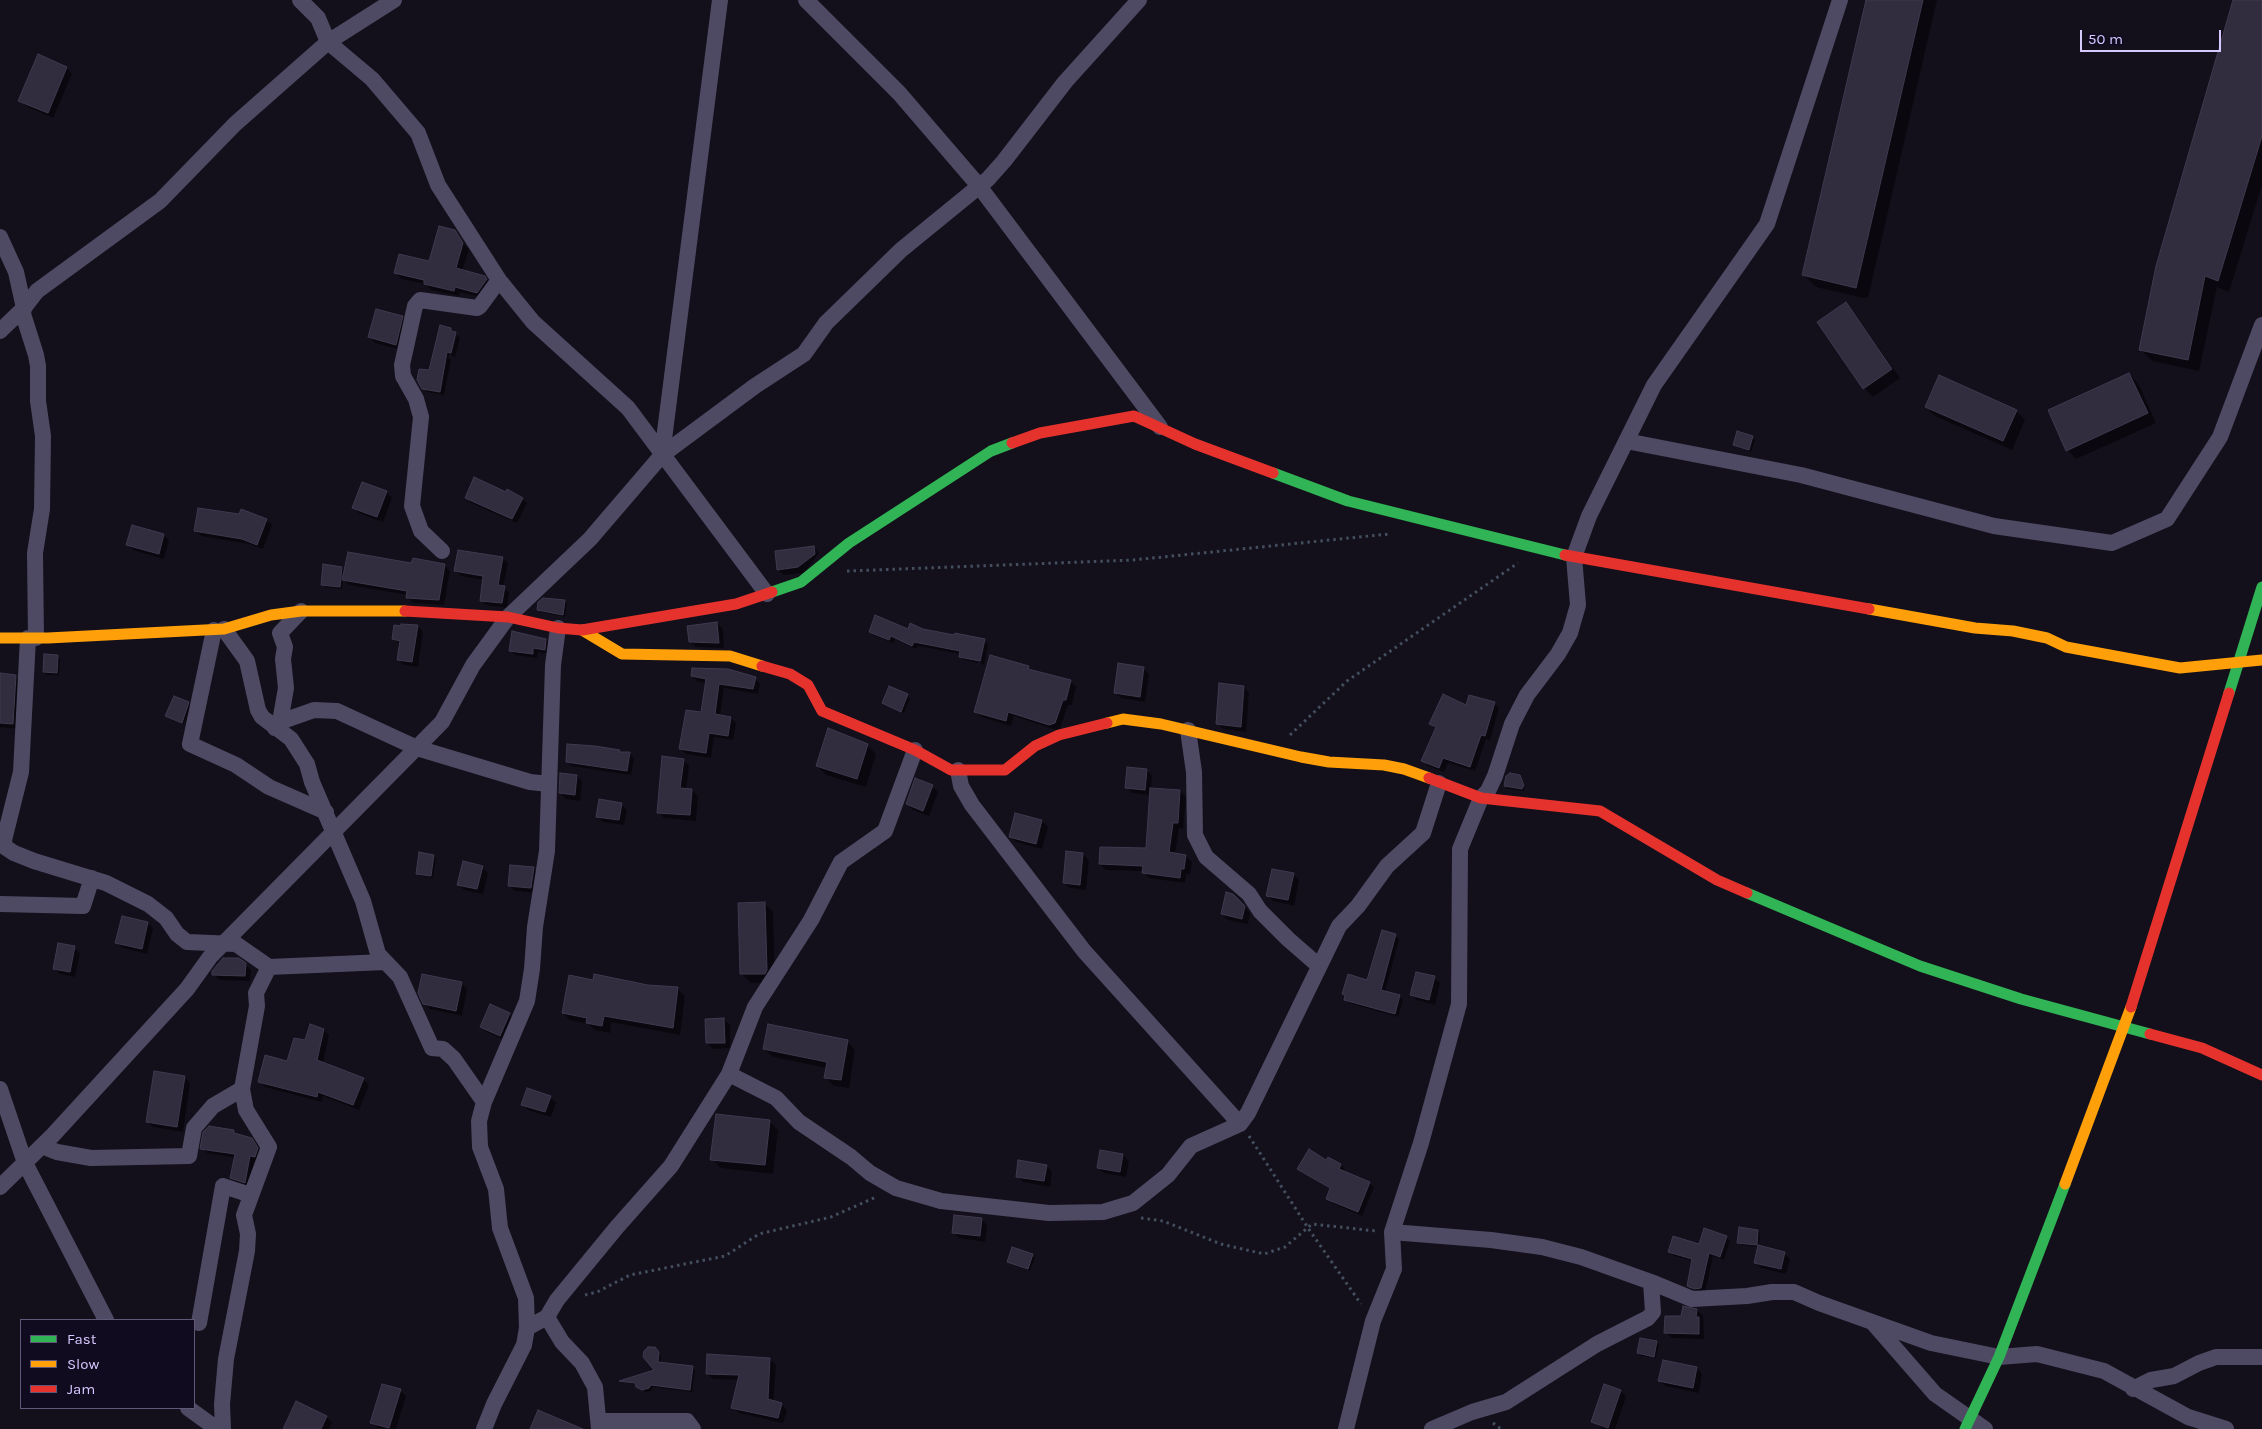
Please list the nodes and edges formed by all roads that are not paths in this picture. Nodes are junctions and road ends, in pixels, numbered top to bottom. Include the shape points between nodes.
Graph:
1 (300, 0) edge
2 (394, 0) edge
3 (720, 0) edge
4 (806, 0) edge
5 (1139, 0) edge
6 (1840, 0) edge
7 (328, 42) junction
8 (979, 186) junction
9 (0, 237) edge
10 (499, 280) junction
11 (24, 308) junction
12 (2262, 325) edge
13 (0, 331) edge
14 (1161, 428) junction
15 (1626, 441) junction
16 (662, 455) junction
17 (442, 551) dead end
18 (1574, 557) junction
19 (2262, 586) edge
20 (767, 594) junction
21 (301, 611) junction
22 (508, 617) junction
23 (558, 628) junction
24 (219, 629) junction
25 (582, 630) junction
26 (0, 638) edge
27 (32, 638) junction
28 (2262, 660) edge
29 (2240, 662) junction
30 (278, 725) junction
31 (1188, 730) junction
32 (417, 748) junction
33 (915, 750) junction
34 (958, 770) junction
35 (1440, 783) junction
36 (549, 784) junction
37 (1482, 798) junction
38 (326, 812) junction
39 (335, 833) junction
40 (92, 878) junction
41 (0, 904) edge
42 (226, 942) junction
43 (385, 962) junction
44 (269, 966) junction
45 (1319, 966) junction
46 (2125, 1027) junction
47 (729, 1074) junction
48 (2262, 1075) edge
49 (0, 1089) edge
50 (242, 1089) junction
51 (484, 1102) junction
52 (1240, 1124) junction
53 (42, 1146) junction
54 (25, 1163) junction
55 (0, 1187) edge
56 (251, 1195) junction
57 (1392, 1232) junction
58 (1651, 1282) junction
59 (547, 1317) junction
60 (105, 1319) edge
61 (1873, 1322) junction
62 (199, 1323) dead end
63 (527, 1328) junction
64 (1999, 1357) junction
65 (2262, 1357) edge
66 (2133, 1389) junction
67 (189, 1409) edge
68 (1968, 1424) edge
69 (599, 1425) edge
70 (217, 1429) edge
71 (223, 1429) edge
72 (484, 1429) edge
73 (693, 1429) edge
74 (1346, 1429) edge
75 (1432, 1429) edge
76 (1985, 1429) edge
77 (2226, 1429) edge

1 - 7 street via 318,18
2 - 7 street
3 - 16 street
4 - 8 street via 899,94
5 - 8 street via 1065,82 1000,166
6 - 15 street via 1767,224 1654,385
7 - 10 street via 372,79 418,132 438,185
7 - 11 street via 235,124 160,201 37,291
8 - 14 street
8 - 16 street via 901,250 826,323 804,354
9 - 11 street via 16,272
10 - 16 street via 533,322 628,408
10 - 17 street via 480,306 420,300 415,306 402,365 403,376 416,399 421,417 412,506 421,531
11 - 13 street
11 - 27 street via 36,354 42,436 42,509 34,553
12 - 15 street via 2220,437 2167,519 2112,543 1994,526 1801,475
14 - 18 street via 1195,444 1348,500
14 - 20 street via 1134,416 1040,433 991,452 849,543 801,582
15 - 18 street
16 - 20 street
16 - 22 street via 590,539
18 - 29 street via 1975,628 2013,631 2047,638 2066,647 2180,668
18 - 37 street via 1578,605 1570,633 1518,712 1495,776
19 - 29 street
20 - 25 street via 736,604
21 - 22 street via 408,611
21 - 24 street via 271,615
21 - 30 street via 280,633 285,647 286,688
22 - 23 street
22 - 32 street via 473,666 442,722
23 - 25 street
23 - 36 street via 553,664
24 - 27 street
24 - 30 street via 247,661 258,710 268,724
24 - 38 street via 190,744 236,765 269,787
25 - 33 street via 622,654 730,656 790,674 808,685 822,711
26 - 27 street
27 - 40 street via 21,772 4,844 14,853
28 - 29 street
29 - 46 street
30 - 32 street via 318,709 337,711
30 - 38 street via 307,764
31 - 34 street via 1124,719 1059,735 1035,746 1005,770
31 - 35 street via 1329,762 1384,765
31 - 45 street via 1194,772 1196,836 1206,857 1250,894 1267,918
32 - 36 street via 530,782
32 - 39 street
33 - 34 street via 951,770
33 - 47 street via 885,831 841,862 811,920 755,1007
34 - 52 street via 961,786 972,805 1084,951
35 - 37 street
35 - 45 street via 1423,833 1387,866 1339,926
36 - 51 street via 547,851 527,1001
37 - 46 street via 1600,811 1717,880 1920,966 2021,1000
37 - 57 street via 1460,848 1458,1004 1421,1143
38 - 39 street
39 - 42 street
39 - 43 street via 369,916 375,949
40 - 41 street via 83,906
40 - 42 street via 153,907 187,942
42 - 44 street via 236,944
42 - 53 street
43 - 44 street
43 - 51 street via 400,977 432,1048 443,1049 454,1059
44 - 50 street via 256,993 257,1006
45 - 52 street
46 - 48 street via 2202,1048
46 - 64 street
47 - 52 street via 776,1098 799,1122 896,1188 941,1201 1049,1213 1103,1212 1133,1203 1168,1175 1192,1146
47 - 59 street via 664,1176 617,1227 557,1300
49 - 54 street
50 - 53 street via 213,1106 194,1128 189,1156 91,1158
50 - 56 street via 246,1110 268,1146
51 - 63 street via 479,1121 480,1147 496,1189 500,1228 526,1298
53 - 54 street
54 - 55 street
54 - 60 street
56 - 62 street via 223,1186
56 - 71 street via 244,1220 248,1234 247,1251 224,1377
57 - 58 street via 1542,1247
57 - 74 street via 1394,1269 1373,1321
58 - 61 street via 1692,1299 1794,1292
58 - 75 street via 1653,1312 1648,1318 1597,1344 1506,1402
59 - 63 street
59 - 69 street via 562,1342 582,1363 595,1387
61 - 64 street via 1931,1343
61 - 68 street via 1935,1394
63 - 72 street via 524,1345
64 - 66 street via 2037,1354 2104,1371
64 - 68 street
65 - 66 street via 2216,1358
66 - 77 street via 2188,1417
67 - 70 street
68 - 76 street
69 - 73 street via 687,1421

